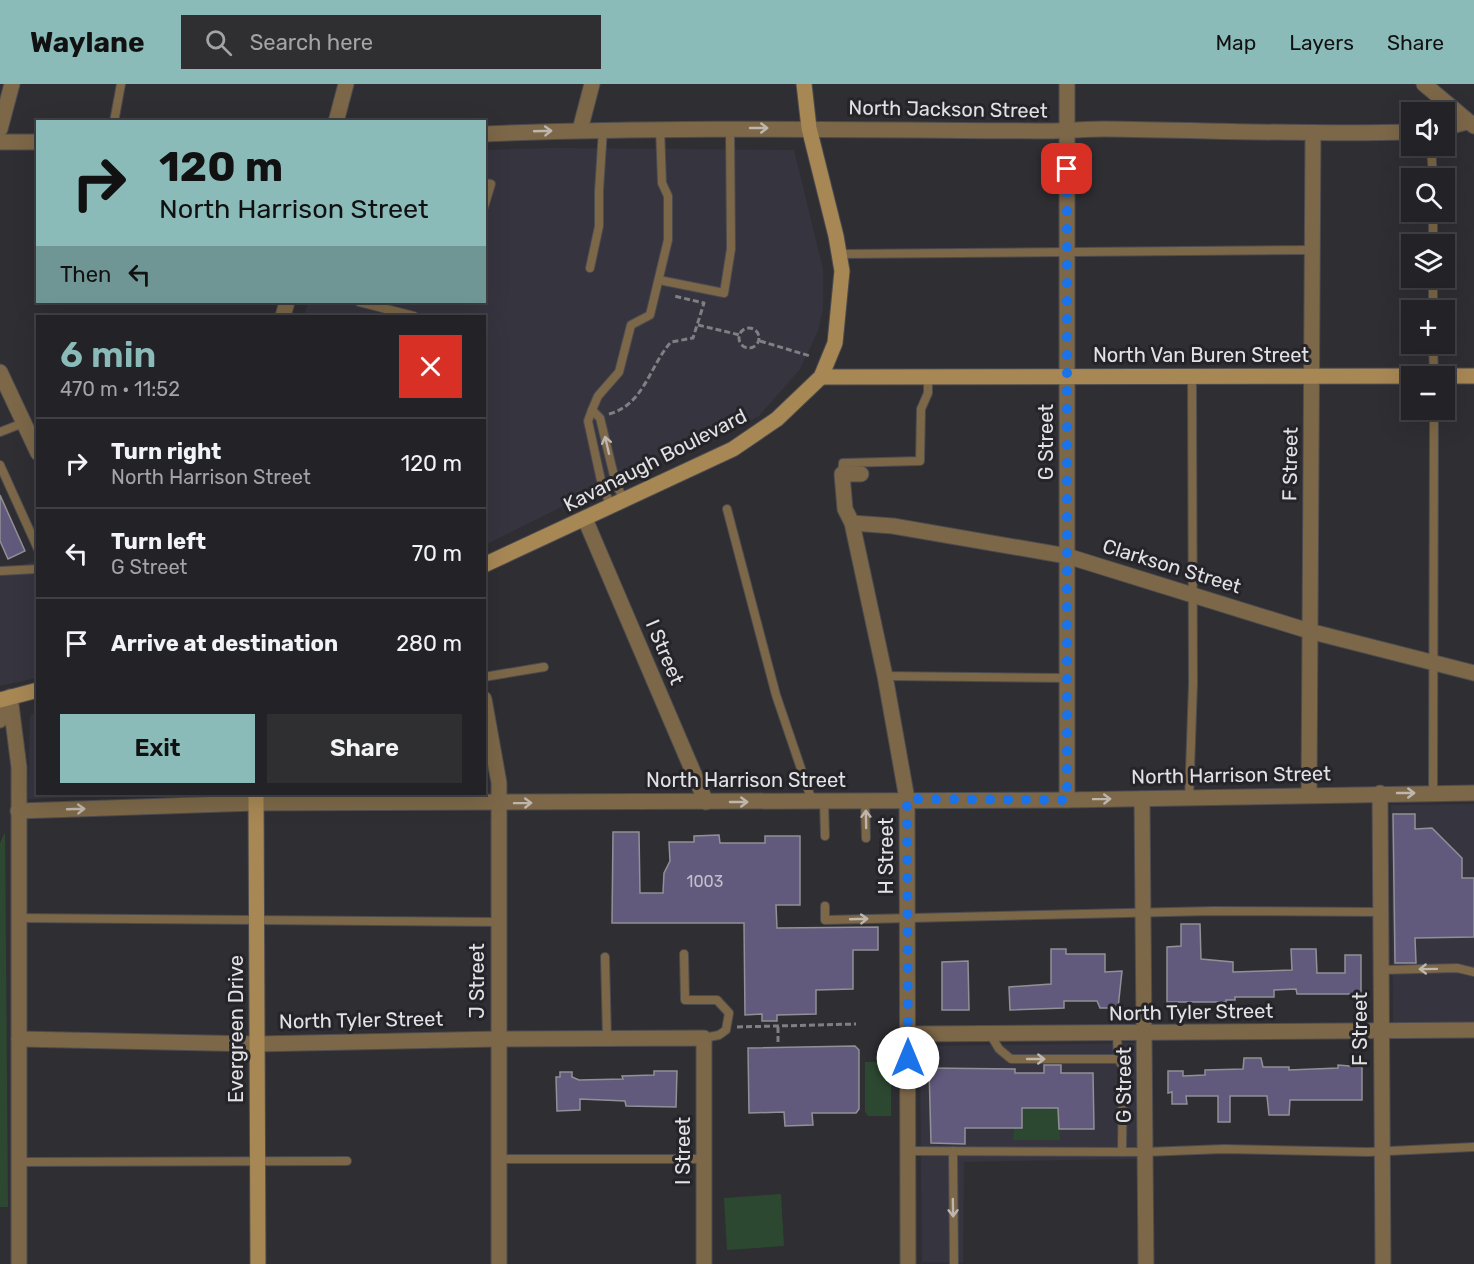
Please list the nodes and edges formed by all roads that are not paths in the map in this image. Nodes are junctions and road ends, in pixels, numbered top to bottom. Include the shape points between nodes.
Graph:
1 (12, 84) edge
2 (121, 84) edge
3 (346, 84) edge
4 (592, 84) edge
5 (804, 84) edge
6 (1067, 84) edge
7 (1425, 84) edge
8 (114, 120) edge
9 (337, 120) edge
10 (1470, 124) edge
11 (1455, 126) edge
12 (660, 128) junction
13 (730, 128) junction
14 (809, 128) junction
15 (0, 129) edge
16 (603, 129) junction
17 (580, 130) junction
18 (1067, 131) junction
19 (1401, 132) edge
20 (486, 134) edge
21 (1313, 134) junction
22 (0, 142) edge
23 (36, 142) edge
24 (486, 183) edge
25 (486, 200) edge
26 (1312, 250) junction
27 (1067, 252) junction
28 (840, 254) junction
29 (590, 268) dead end
30 (659, 280) junction
31 (363, 303) edge
32 (410, 315) edge
33 (0, 372) edge
34 (1068, 376) junction
35 (1312, 376) junction
36 (1401, 376) edge
37 (1455, 376) edge
38 (1474, 376) edge
39 (821, 377) junction
40 (928, 377) junction
41 (1192, 378) junction
42 (592, 411) junction
43 (1434, 420) edge
44 (23, 423) junction
45 (0, 432) edge
46 (36, 449) edge
47 (0, 465) edge
48 (842, 474) junction
49 (861, 474) dead end
50 (617, 503) junction
51 (727, 509) dead end
52 (585, 519) junction
53 (852, 523) junction
54 (36, 545) edge
55 (1067, 556) junction
56 (486, 565) edge
57 (36, 569) edge
58 (0, 571) edge
59 (1192, 594) junction
60 (1309, 631) junction
61 (1433, 662) junction
62 (544, 667) dead end
63 (1474, 673) edge
64 (885, 676) junction
65 (486, 677) edge
66 (1067, 678) junction
67 (36, 690) edge
68 (5, 698) edge
69 (486, 709) edge
70 (0, 720) edge
71 (1380, 793) junction
72 (1433, 793) junction
73 (1474, 793) edge
74 (1309, 795) junction
75 (256, 798) edge
76 (1190, 798) junction
77 (907, 799) junction
78 (1142, 799) junction
79 (865, 800) junction
80 (1067, 800) junction
81 (706, 802) junction
82 (818, 802) junction
83 (497, 803) junction
84 (18, 811) junction
85 (825, 836) dead end
86 (866, 838) dead end
87 (825, 906) dead end
88 (1381, 912) junction
89 (1143, 914) junction
90 (19, 918) junction
91 (907, 918) junction
92 (257, 920) junction
93 (498, 922) junction
94 (684, 954) dead end
95 (606, 957) dead end
96 (1381, 970) junction
97 (1474, 972) edge
98 (1474, 1030) edge
99 (1381, 1031) junction
100 (908, 1034) junction
101 (990, 1034) junction
102 (1117, 1034) junction
103 (1144, 1034) junction
104 (607, 1038) junction
105 (704, 1038) junction
106 (19, 1039) junction
107 (498, 1039) junction
108 (256, 1044) junction
109 (1118, 1059) junction
110 (1474, 1147) edge
111 (908, 1151) junction
112 (953, 1151) junction
113 (1382, 1151) junction
114 (1122, 1152) junction
115 (1145, 1152) junction
116 (498, 1159) junction
117 (704, 1159) junction
118 (257, 1161) junction
119 (347, 1161) dead end
120 (20, 1162) junction
121 (19, 1264) edge
122 (258, 1264) edge
123 (499, 1264) edge
124 (704, 1264) edge
125 (908, 1264) edge
126 (954, 1264) edge
127 (1146, 1264) edge
128 (1383, 1264) edge

1 - 15 street
2 - 8 lane
3 - 9 street
4 - 17 street
5 - 14 street, Kavanaugh Boulevard
6 - 18 street, G Street
7 - 10 street
10 - 11 street
12 - 13 street, North Jackson Street
12 - 16 street, North Jackson Street
12 - 30 lane via 668,231
13 -> 14 street, North Jackson Street
13 - 30 lane via 731,249 724,293
14 - 18 street, North Jackson Street
14 - 28 street, Kavanaugh Boulevard
16 - 17 street, North Jackson Street
16 - 29 lane via 599,226
20 -> 17 street, North Jackson Street
18 - 21 street, North Jackson Street
18 - 27 street, G Street
19 - 21 street, North Jackson Street
21 - 26 street, F Street
22 - 23 street
24 - 25 lane via 491,184
26 - 27 lane
26 - 35 street, F Street
27 - 28 lane
27 - 34 street, G Street
28 - 39 street, Kavanaugh Boulevard via 835,343
30 - 42 lane via 650,315 631,325 619,372 597,396
31 - 32 lane
33 - 44 street
34 - 40 street, North Van Buren Street
34 - 41 street, North Van Buren Street
34 - 55 street, G Street
35 - 36 street, North Van Buren Street
35 - 41 street, North Van Buren Street
35 - 60 street, F Street
37 - 38 street, North Van Buren Street
39 - 40 street, North Van Buren Street
39 - 50 street, Kavanaugh Boulevard via 754,436
40 - 48 lane via 928,393 921,409 920,461 843,463
41 - 59 lane
50 -> 42 lane via 600,418
42 - 50 lane via 588,421 602,485
43 - 61 lane
44 - 45 lane
44 - 46 street
47 - 54 lane
48 - 49 street
48 - 53 street, H Street via 845,509
50 - 52 street, Kavanaugh Boulevard
51 - 82 lane via 776,695
52 - 56 street, Kavanaugh Boulevard
52 - 81 street, I Street
53 - 55 street, Clarkson Street via 893,526
53 - 64 street, H Street
55 - 59 street, Clarkson Street
55 - 66 street, G Street
57 - 58 lane
59 - 60 street, Clarkson Street
59 - 76 lane
60 - 61 street, Clarkson Street
60 - 74 street, F Street
61 - 63 street, Clarkson Street
61 - 72 lane
62 - 65 lane
64 - 66 lane
64 - 77 street, H Street
66 - 80 street, G Street
67 - 68 street
68 - 70 street
68 - 84 street via 18,767
69 - 83 street, J Street via 496,757
71 -> 72 street, North Harrison Street
71 - 74 street, North Harrison Street
71 - 88 street, F Street
72 - 73 street, North Harrison Street
74 - 76 street, North Harrison Street
75 - 83 street, North Harrison Street
84 -> 75 street, North Harrison Street
75 - 92 street, Evergreen Drive
76 - 78 street, North Harrison Street
77 - 79 street, North Harrison Street
77 - 80 street, North Harrison Street
77 - 91 street, H Street
80 -> 78 street, North Harrison Street
78 - 89 street, G Street
79 - 82 street, North Harrison Street
86 -> 79 lane
81 -> 82 street, North Harrison Street
83 -> 81 street, North Harrison Street
82 - 85 lane
83 - 93 street, J Street
84 - 90 street
87 -> 91 lane via 825,920
88 - 89 lane
88 - 96 street, F Street
89 - 91 lane
89 - 103 street, G Street
90 - 92 lane
90 - 106 street
91 - 100 street, H Street
92 - 93 lane
92 - 108 street, Evergreen Drive
93 - 107 street, J Street
94 - 105 lane via 685,1000 717,1000 729,1013 726,1030
95 - 104 lane
97 -> 96 lane via 1457,968
96 - 99 street, F Street
98 - 99 street, North Tyler Street
99 - 103 street, North Tyler Street
99 - 113 street, F Street
100 - 101 street, North Tyler Street
100 - 111 street, H Street
101 - 102 street, North Tyler Street
101 -> 109 lane via 1011,1059
102 - 103 street, North Tyler Street
102 - 109 lane
103 - 115 street, G Street
104 - 105 street, North Tyler Street
104 - 107 street, North Tyler Street
105 - 117 street, I Street
106 - 108 street, North Tyler Street
106 - 120 street
107 - 108 street, North Tyler Street
107 - 116 street, J Street
108 - 118 street, Evergreen Drive
109 - 114 lane via 1123,1066
110 - 113 lane
111 - 112 lane
111 - 125 street, H Street
112 - 114 lane
112 -> 126 lane
113 - 115 lane
113 - 128 street, F Street
114 - 115 lane
115 - 127 street, G Street
116 - 117 lane
116 - 123 street, J Street
117 - 124 street, I Street
118 - 119 lane
118 - 120 lane
118 - 122 street, Evergreen Drive
120 - 121 street

